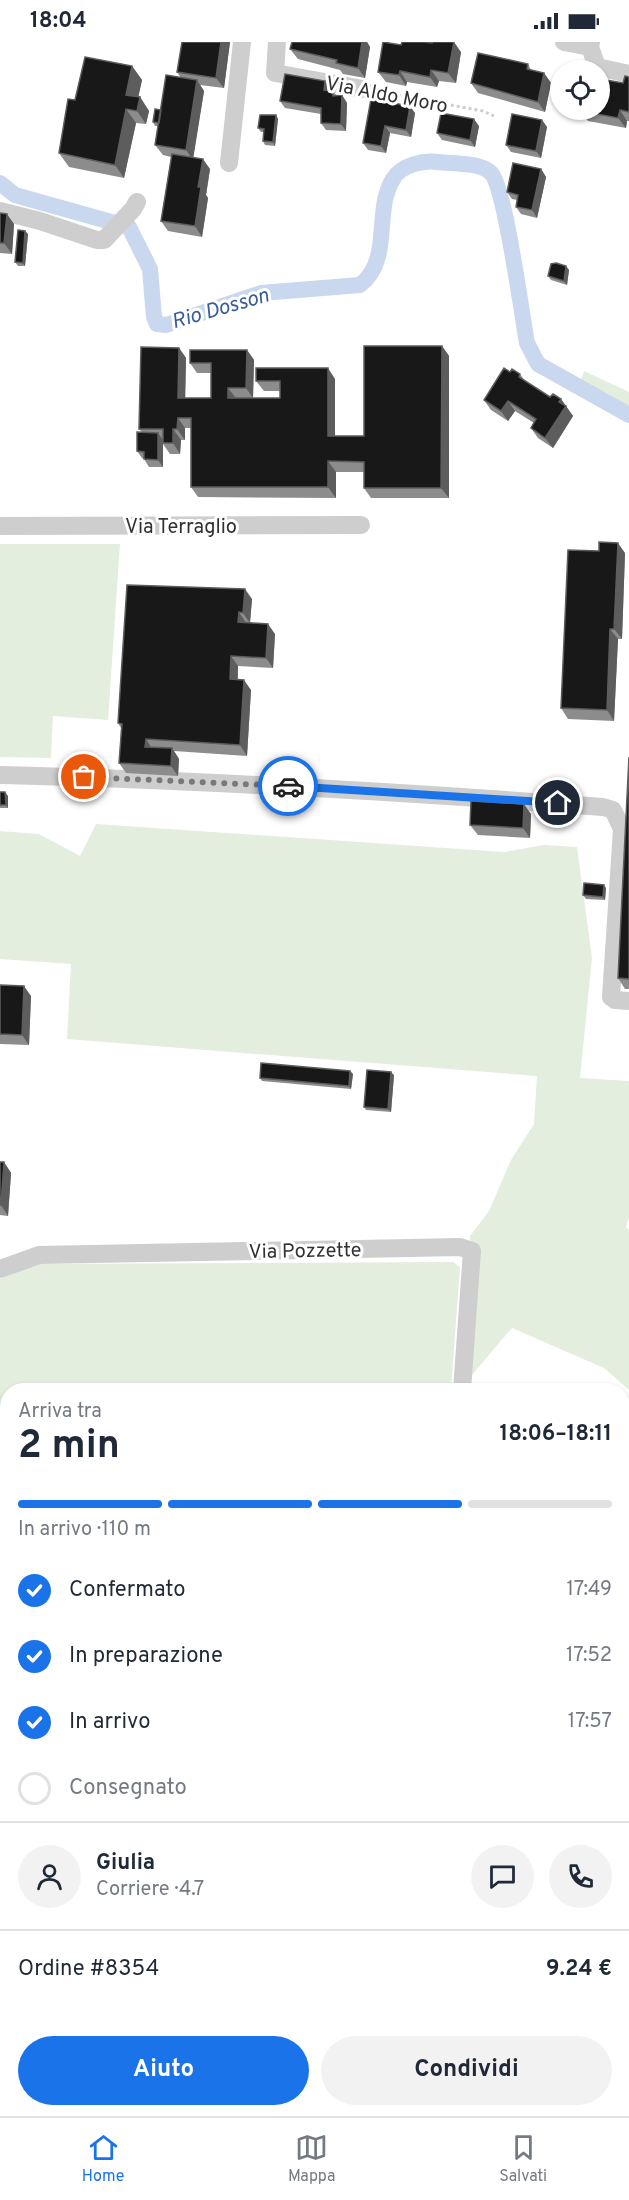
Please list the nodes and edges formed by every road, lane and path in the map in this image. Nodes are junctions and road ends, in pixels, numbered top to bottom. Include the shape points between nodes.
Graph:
1 (242, 42) edge
2 (277, 42) edge
3 (564, 42) edge
4 (590, 44) edge
5 (629, 74) edge
6 (363, 89) joint
7 (494, 116) dead end
8 (229, 163) dead end
9 (135, 206) dead end
10 (0, 211) edge
11 (361, 525) dead end
12 (0, 526) edge
13 (0, 775) edge
14 (629, 1000) edge
15 (0, 1269) edge
16 (463, 1383) edge

1 - 8 street
2 - 6 street, Via Aldo Moro via 275,73
3 - 4 street
4 - 5 street via 597,67
6 - 7 path, Via Aldo Moro
9 - 10 street via 104,240
11 - 12 street, Via Terraglio
13 - 14 street via 380,791 613,810 622,829 611,997
15 - 16 street, Via Pozzette via 39,1255 460,1247 472,1251

